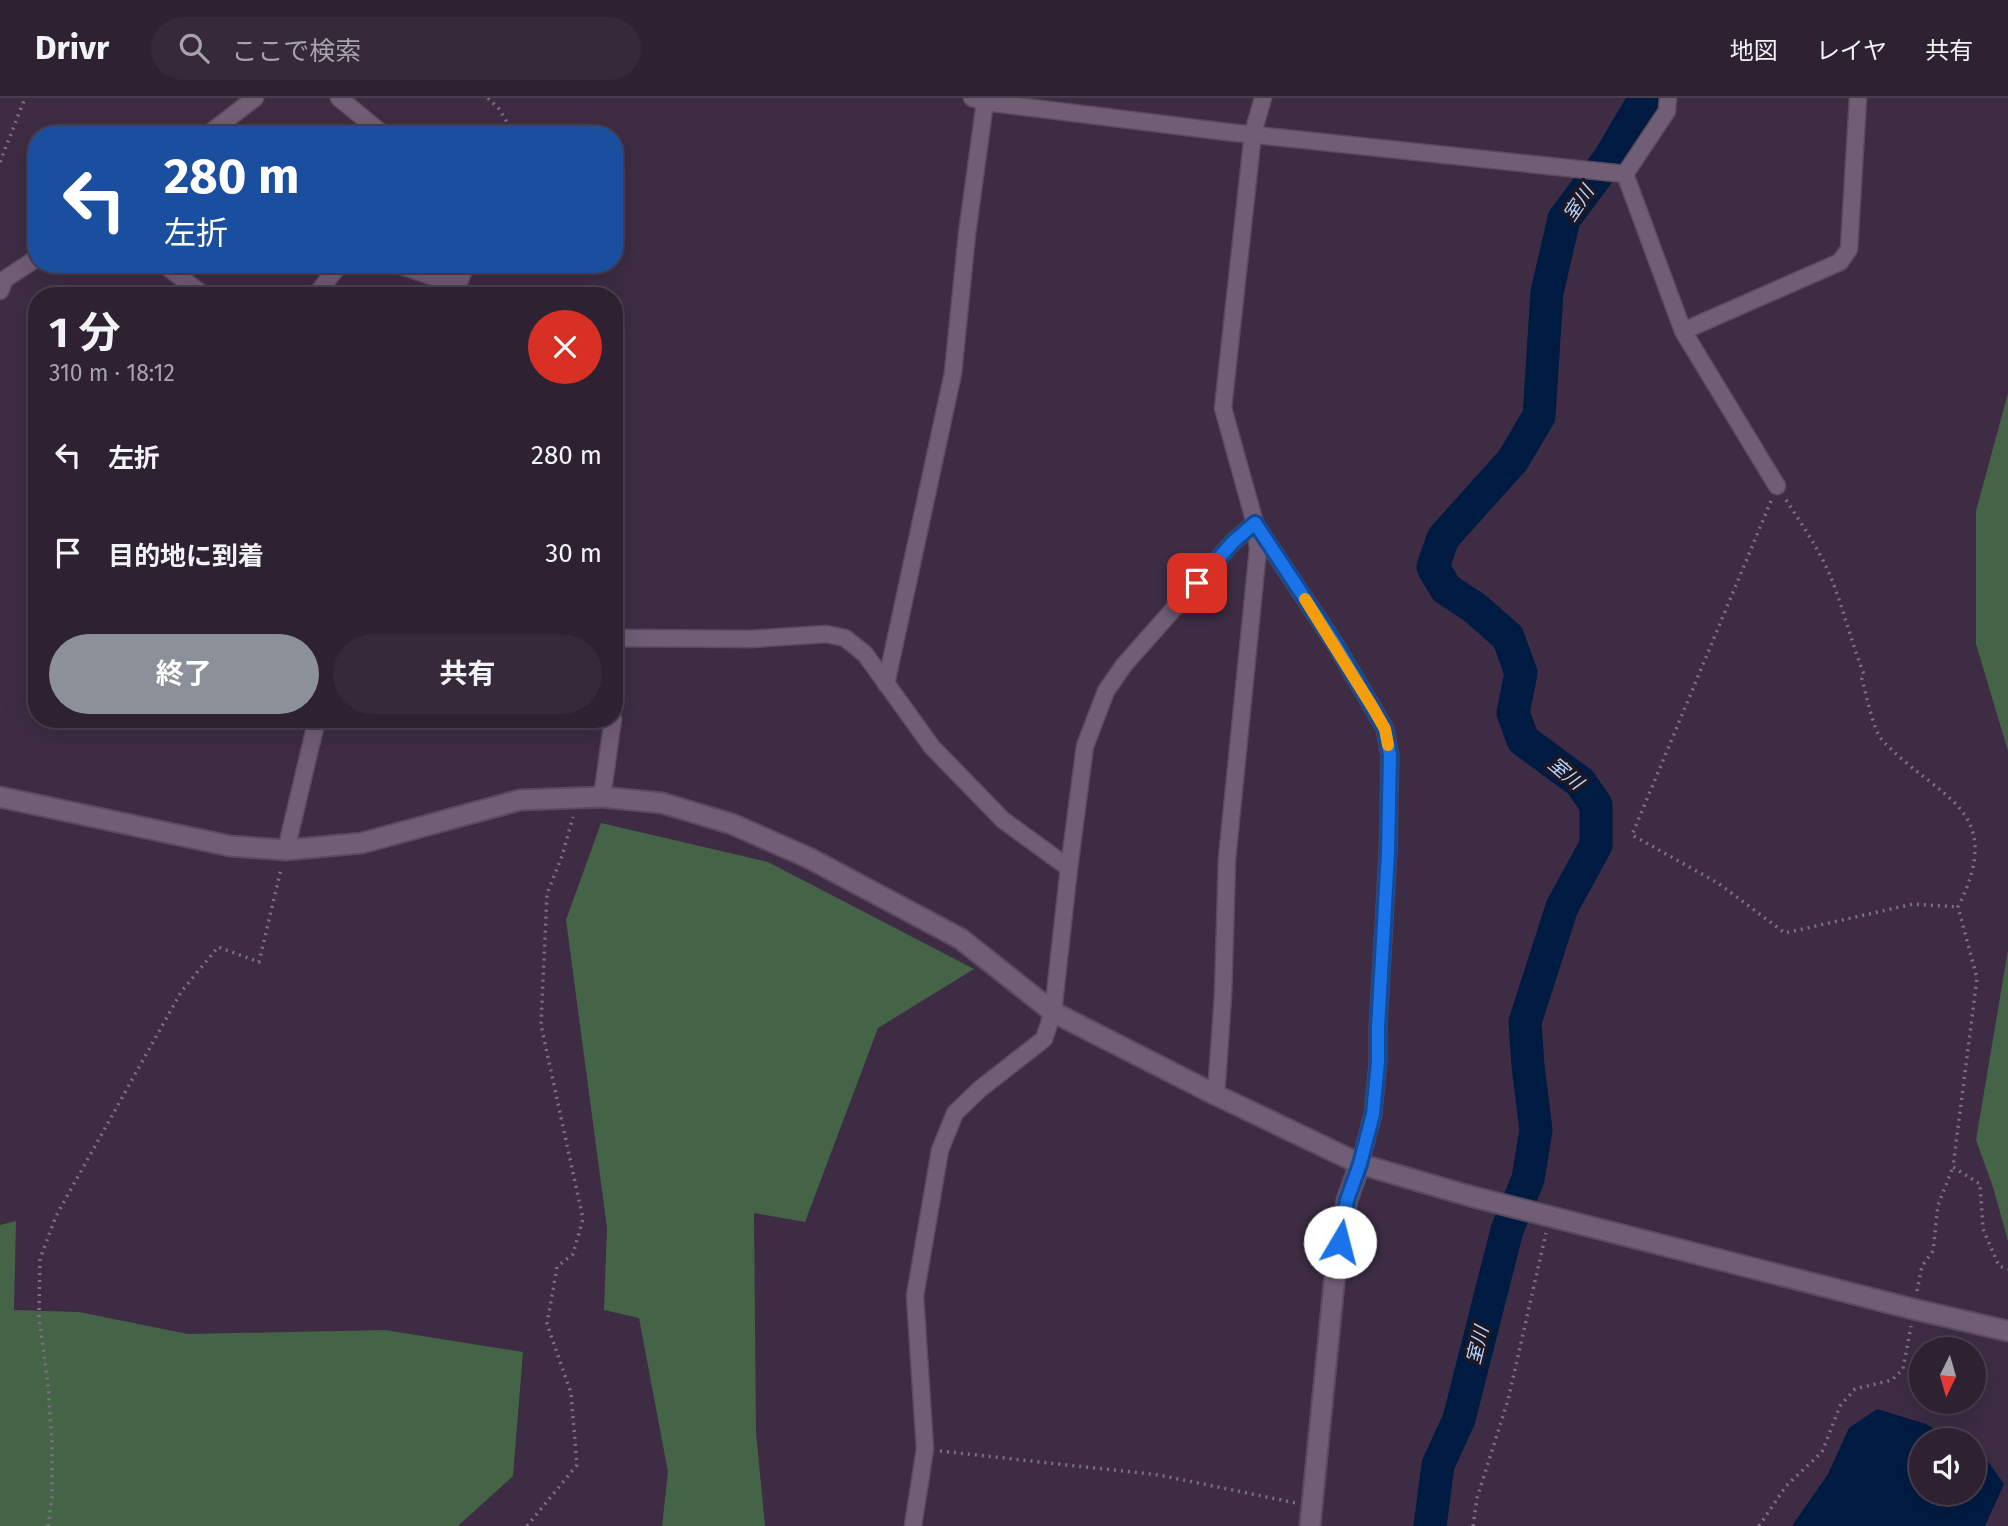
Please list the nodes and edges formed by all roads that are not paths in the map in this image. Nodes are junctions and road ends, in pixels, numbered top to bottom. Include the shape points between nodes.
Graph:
1 (255, 98) edge
2 (339, 98) edge
3 (1263, 98) edge
4 (1668, 98) edge
5 (1858, 98) edge
6 (979, 100) edge
7 (219, 126) edge
8 (373, 126) edge
9 (1252, 133) junction
10 (1625, 174) junction
11 (28, 264) edge
12 (175, 273) edge
13 (333, 273) edge
14 (422, 273) edge
15 (463, 273) edge
16 (193, 287) edge
17 (322, 287) edge
18 (0, 291) edge
19 (1683, 331) junction
20 (1777, 486) road end
21 (1255, 523) junction
22 (623, 638) edge
23 (886, 684) junction
24 (315, 728) edge
25 (611, 728) edge
26 (0, 797) edge
27 (602, 797) junction
28 (286, 849) junction
29 (1069, 867) junction
30 (1054, 1012) junction
31 (1216, 1096) junction
32 (1360, 1164) junction
33 (2008, 1331) edge
34 (1311, 1516) edge
35 (913, 1526) edge

1 - 7 street
2 - 8 street
3 - 9 street
4 - 10 street via 1667,111
5 - 19 street via 1849,249 1840,262
6 - 9 street
6 - 23 street via 953,373
9 - 10 street
9 - 21 street via 1223,408
10 - 19 street
11 - 18 street via 5,279
12 - 16 street
13 - 17 street
14 - 15 street via 458,285
19 - 20 street
21 - 29 street via 1233,542 1106,691 1085,746
21 - 31 street via 1258,549 1227,859
21 - 32 street via 1373,708 1385,729 1390,755 1378,1062 1373,1114
22 - 23 street via 751,639 827,634 845,638 865,654
23 - 29 street via 932,747 1003,820
24 - 28 street
25 - 27 street
26 - 28 street via 230,846
27 - 28 street via 520,800 362,843
27 - 30 street via 662,803 732,824 809,858 961,939
29 - 30 street
30 - 31 street
30 - 35 street via 1044,1039 955,1113 940,1150 915,1296 925,1449
31 - 32 street
32 - 33 street via 1466,1195
32 - 34 street via 1347,1200 1334,1284

